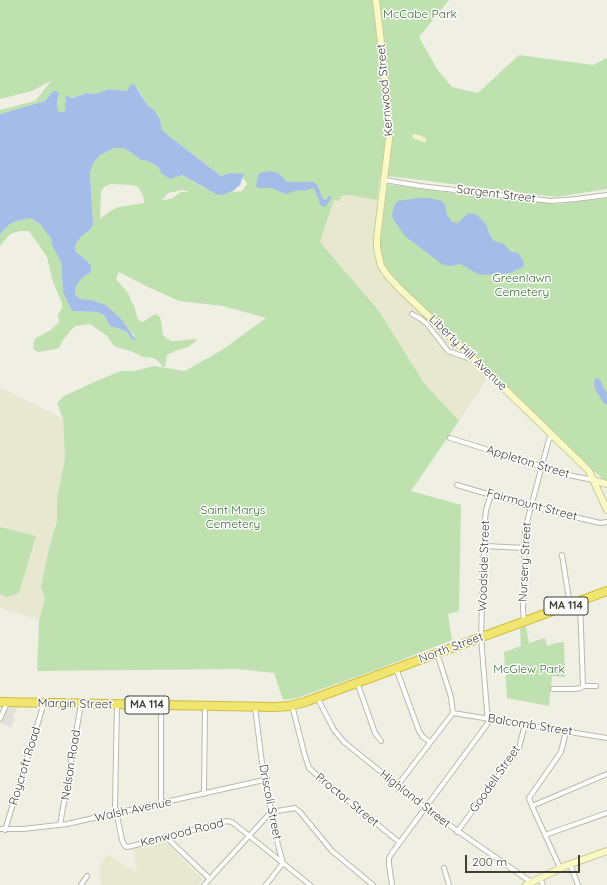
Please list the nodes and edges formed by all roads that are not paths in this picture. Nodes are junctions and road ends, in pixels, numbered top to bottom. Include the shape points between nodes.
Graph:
1 (376, 0) edge
2 (385, 180) junction
3 (607, 195) edge
4 (412, 314) dead end
5 (473, 358) junction
6 (553, 435) junction
7 (450, 438) dead end
8 (541, 467) junction
9 (593, 480) junction
10 (607, 484) edge
11 (457, 485) dead end
12 (491, 495) junction
13 (531, 507) junction
14 (607, 510) edge
15 (607, 522) edge
16 (485, 546) junction
17 (525, 548) junction
18 (562, 555) dead end
19 (607, 591) edge
20 (580, 601) junction
21 (570, 605) junction
22 (524, 621) junction
23 (481, 637) junction
24 (437, 653) junction
25 (396, 668) junction
26 (358, 682) junction
27 (583, 686) junction
28 (596, 686) dead end
29 (553, 689) dead end
30 (317, 698) junction
31 (4, 703) edge
32 (44, 703) junction
33 (81, 704) junction
34 (117, 704) junction
35 (161, 705) junction
36 (293, 705) junction
37 (204, 706) junction
38 (255, 706) junction
39 (452, 713) junction
40 (488, 718) junction
41 (0, 719) edge
42 (525, 724) junction
43 (566, 731) junction
44 (607, 738) edge
45 (380, 741) dead end
46 (430, 742) junction
47 (607, 774) edge
48 (264, 780) junction
49 (397, 786) junction
50 (204, 794) junction
51 (161, 804) junction
52 (532, 806) junction
53 (424, 808) junction
54 (271, 812) junction
55 (116, 813) junction
56 (607, 813) edge
57 (60, 826) junction
58 (0, 829) edge
59 (5, 830) junction
60 (457, 832) junction
61 (249, 835) junction
62 (545, 835) junction
63 (167, 838) junction
64 (399, 842) junction
65 (607, 851) edge
66 (283, 863) junction
67 (570, 864) junction
68 (444, 868) dead end
69 (560, 868) junction
70 (87, 876) dead end
71 (210, 878) junction
72 (540, 878) junction
73 (528, 884) edge
74 (81, 885) edge
75 (204, 885) edge
76 (266, 885) edge
77 (310, 885) edge
78 (373, 885) edge
79 (392, 885) edge
80 (449, 885) edge
81 (543, 885) edge
82 (578, 885) edge

1 - 2 main road, Kernwood Street via 388,110 389,140
2 - 3 street, Sargent Street via 551,201
2 - 5 main road, Liberty Hill Avenue via 377,248 383,270
4 - 5 street via 427,324 448,351
5 - 6 main road, Liberty Hill Avenue
6 - 8 street, Nursery Street via 549,439
6 - 9 main road, Liberty Hill Avenue via 582,464
7 - 8 street, Appleton Street
8 - 9 street, Appleton Street
8 - 13 street, Nursery Street
9 - 10 main road, Appleton Street
9 - 14 main road, Liberty Hill Avenue
11 - 12 street, Fairmount Street
12 - 13 street, Fairmount Street
12 - 16 street, Woodside Street via 485,514
13 - 15 street, Fairmount Street via 600,523
13 - 17 street, Nursery Street via 526,522
16 - 17 street
16 - 23 street, Woodside Street
17 - 22 street, Nursery Street
18 - 21 street
19 - 20 highway, North Street / MA 114
20 - 21 highway, North Street / MA 114
20 - 27 street
21 - 22 highway, North Street / MA 114
22 - 23 highway, North Street / MA 114
23 - 24 highway, North Street / MA 114
23 - 40 street, Woodside Street
24 - 25 highway, North Street / MA 114
24 - 39 street via 451,697
25 - 26 highway, North Street / MA 114
25 - 46 street via 419,731
26 - 30 highway, North Street / MA 114
26 - 45 street
27 - 28 street
27 - 29 street
30 - 36 highway, North Street / MA 114
30 - 49 street, Highland Street via 340,739
31 - 32 highway, Margin Street / MA 114
31 - 41 street
32 - 33 highway, Margin Street / MA 114
32 - 59 street, Roycroft Road
33 - 34 highway, Margin Street / MA 114
33 - 57 street, Nelson Road
34 - 35 highway, Margin Street / MA 114
34 - 55 street
35 - 37 highway, Margin Street / MA 114
35 - 51 street
36 - 38 highway, Margin Street / MA 114
36 - 64 street, Proctor Street via 309,768
37 - 38 highway, Margin Street / MA 114
37 - 50 street
38 - 48 street, Driscoll Street
39 - 40 street, Balcomb Street
39 - 46 street
40 - 42 street, Balcomb Street
40 - 53 street via 486,726
42 - 43 street, Balcomb Street
42 - 60 street, Goodell Street via 519,748
43 - 44 street, Balcomb Street
43 - 52 street via 562,752 529,798
46 - 49 street
47 - 52 street
48 - 50 street, Walsh Avenue
48 - 54 street, Driscoll Street
49 - 53 street, Highland Street
50 - 51 street, Walsh Avenue
51 - 55 street, Walsh Avenue
52 - 62 street
53 - 60 street, Highland Street
53 - 64 street
54 - 61 street
54 - 66 street, Driscoll Street
54 - 78 street via 292,808 297,810 332,851
55 - 57 street, Walsh Avenue
55 - 63 street, Kenwood Road via 125,846
56 - 62 street
57 - 59 street, Walsh Avenue
58 - 59 street, Walsh Avenue
60 - 73 street, Highland Street
61 - 63 street, Kenwood Road via 230,821
61 - 66 street, Kenwood Road
61 - 71 street
62 - 69 street
63 - 71 street
64 - 79 street via 389,858
65 - 67 main road
66 - 76 street
66 - 77 street
67 - 69 main road
67 - 82 street
68 - 80 street
69 - 72 main road
70 - 74 street
71 - 75 street
72 - 73 main road
72 - 81 street

